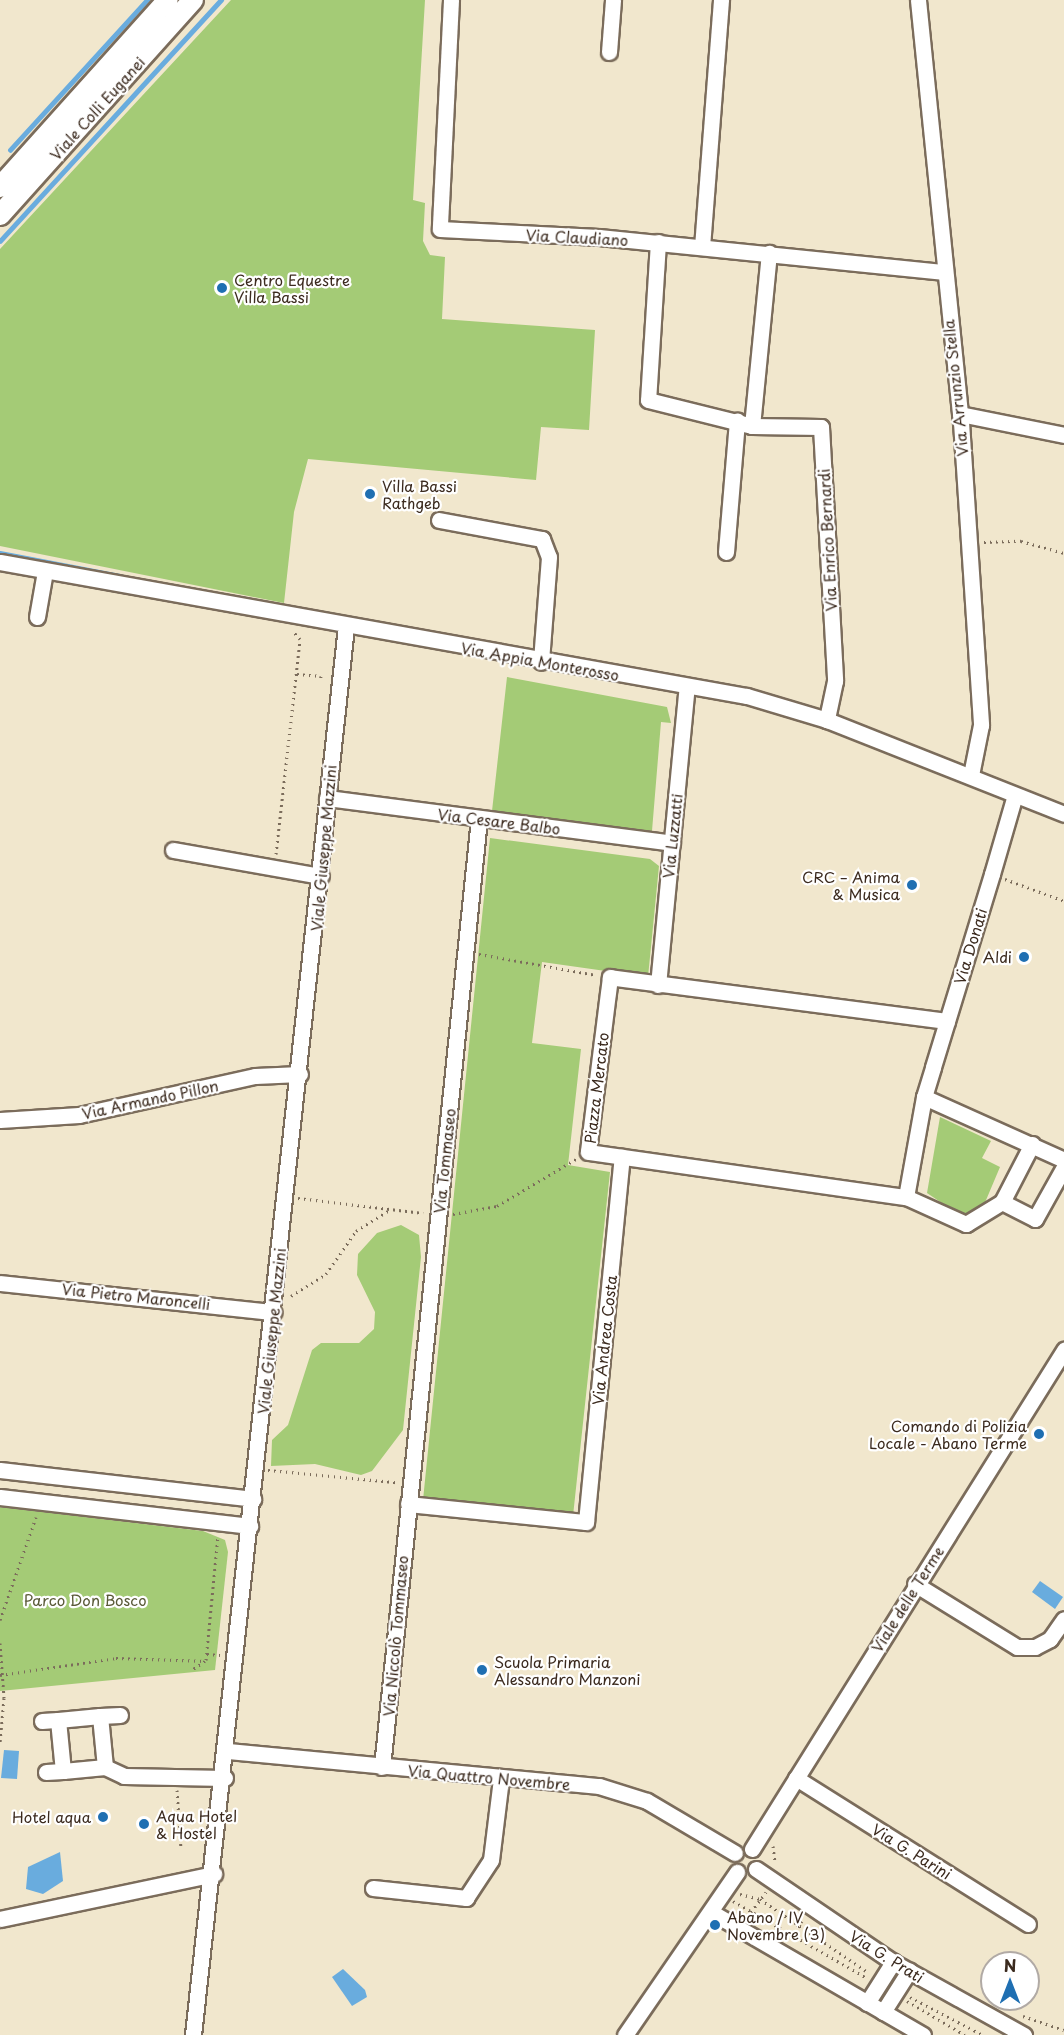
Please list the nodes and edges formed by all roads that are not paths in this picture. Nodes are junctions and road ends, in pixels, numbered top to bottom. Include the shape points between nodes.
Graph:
1 (168, 0) edge
2 (193, 0) edge
3 (451, 0) edge
4 (613, 0) edge
5 (721, 0) edge
6 (918, 0) edge
7 (609, 52) dead end
8 (0, 187) edge
9 (0, 215) edge
10 (658, 242) junction
11 (702, 247) junction
12 (769, 253) junction
13 (942, 272) junction
14 (960, 418) junction
15 (737, 420) junction
16 (752, 426) junction
17 (1064, 435) edge
18 (439, 520) dead end
19 (726, 552) dead end
20 (0, 562) edge
21 (45, 571) junction
22 (37, 617) dead end
23 (346, 627) junction
24 (541, 657) junction
25 (687, 686) junction
26 (827, 720) junction
27 (971, 775) junction
28 (1016, 795) junction
29 (327, 798) junction
30 (1064, 814) edge
31 (479, 819) junction
32 (672, 843) junction
33 (174, 850) dead end
34 (321, 876) junction
35 (658, 986) junction
36 (947, 1021) junction
37 (300, 1074) junction
38 (924, 1097) junction
39 (0, 1120) edge
40 (1032, 1144) junction
41 (622, 1157) junction
42 (1064, 1160) edge
43 (1064, 1167) edge
44 (906, 1197) junction
45 (1002, 1202) junction
46 (0, 1283) edge
47 (273, 1312) junction
48 (1064, 1350) edge
49 (0, 1470) edge
50 (0, 1497) edge
51 (253, 1498) junction
52 (408, 1504) junction
53 (250, 1526) junction
54 (915, 1584) junction
55 (1064, 1619) edge
56 (120, 1715) dead end
57 (100, 1716) junction
58 (58, 1720) junction
59 (42, 1721) dead end
60 (228, 1751) junction
61 (105, 1767) junction
62 (382, 1767) junction
63 (63, 1771) junction
64 (46, 1772) dead end
65 (225, 1778) junction
66 (501, 1778) junction
67 (796, 1778) junction
68 (752, 1849) junction
69 (735, 1853) junction
70 (756, 1869) junction
71 (738, 1872) junction
72 (214, 1874) junction
73 (373, 1888) dead end
74 (713, 1908) junction
75 (0, 1919) edge
76 (1028, 1924) dead end
77 (893, 1962) junction
78 (909, 1971) junction
79 (867, 2003) junction
80 (883, 2012) junction
81 (1019, 2033) edge
82 (193, 2035) edge
83 (625, 2035) edge
84 (923, 2035) edge

1 - 8 main road, Viale Colli Euganei
2 - 9 main road, Viale Colli Euganei
3 - 10 street, Via Claudiano via 440,229
4 - 7 street
5 - 11 street
6 - 13 street, Via Arrunzio Stella
10 - 11 street, Via Claudiano
10 - 15 street, Via Enrico Bernardi via 648,400
11 - 12 street, Via Claudiano
12 - 13 street, Via Claudiano
12 - 16 street
13 - 14 street, Via Arrunzio Stella
14 - 17 street
14 - 27 street, Via Arrunzio Stella via 981,725
15 - 16 street, Via Enrico Bernardi
15 - 19 street
16 - 26 street, Via Enrico Bernardi via 821,427 834,681
18 - 24 street via 542,539 549,557
20 - 21 street, Via Appia Monterosso
21 - 22 street
21 - 23 street, Via Appia Monterosso
23 - 24 street, Via Appia Monterosso
23 - 29 street, Viale Giuseppe Mazzini
24 - 25 street, Via Appia Monterosso
25 - 26 street, Via Appia Monterosso via 756,698
25 - 32 street, Via Luzzatti
26 - 27 street, Via Appia Monterosso
27 - 28 street, Via Appia Monterosso
28 - 30 street, Via Appia Monterosso
28 - 36 street, Via Donati
29 - 31 street, Via Cesare Balbo
29 - 34 street, Viale Giuseppe Mazzini
31 - 32 street, Via Cesare Balbo
31 - 52 street, Via Tommaseo
32 - 35 street, Via Luzzatti
33 - 34 street
34 - 37 street, Viale Giuseppe Mazzini
35 - 36 street
35 - 41 street, Piazza Mercato via 610,978 588,1152
36 - 38 street, Via Donati
37 - 39 street, Via Armando Pillon via 255,1076 78,1114
37 - 47 street, Viale Giuseppe Mazzini
38 - 40 street
38 - 44 street
40 - 42 street
40 - 45 street
41 - 44 street, Piazza Mercato
41 - 52 street, Via Andrea Costa via 586,1522
43 - 45 street via 1035,1219
44 - 45 street, Piazza Mercato via 966,1224
46 - 47 street, Via Pietro Maroncelli
47 - 51 street, Viale Giuseppe Mazzini
48 - 54 street, Viale delle Terme
49 - 51 street
50 - 53 street
51 - 53 street, Viale Giuseppe Mazzini
52 - 62 street, Via Niccolò Tommaseo
53 - 60 street, Viale Giuseppe Mazzini
54 - 55 street via 1017,1647 1035,1647 1050,1639
54 - 67 street, Viale delle Terme
56 - 57 street
57 - 58 street
57 - 61 street
58 - 59 street
58 - 63 street
60 - 62 street, Via Quattro Novembre
60 - 65 street, Viale Giuseppe Mazzini
61 - 63 street
61 - 65 street via 124,1776
62 - 66 street, Via Quattro Novembre
63 - 64 street
65 - 72 street, Viale Giuseppe Mazzini
66 - 69 street, Via Quattro Novembre via 599,1786 647,1801
66 - 73 street via 491,1860 466,1898
67 - 68 street, Viale delle Terme
67 - 76 street, Via G. Parini
68 - 69 street
68 - 70 street via 759,1858
69 - 71 street
70 - 71 street
70 - 77 street, Via G. Prati
71 - 74 street
72 - 75 street
72 - 82 street, Viale Giuseppe Mazzini
74 - 79 street via 780,1953
74 - 83 street
77 - 78 street, Via G. Prati
77 - 79 street
78 - 80 street
78 - 81 street, Via G. Prati
79 - 80 street
80 - 84 street

